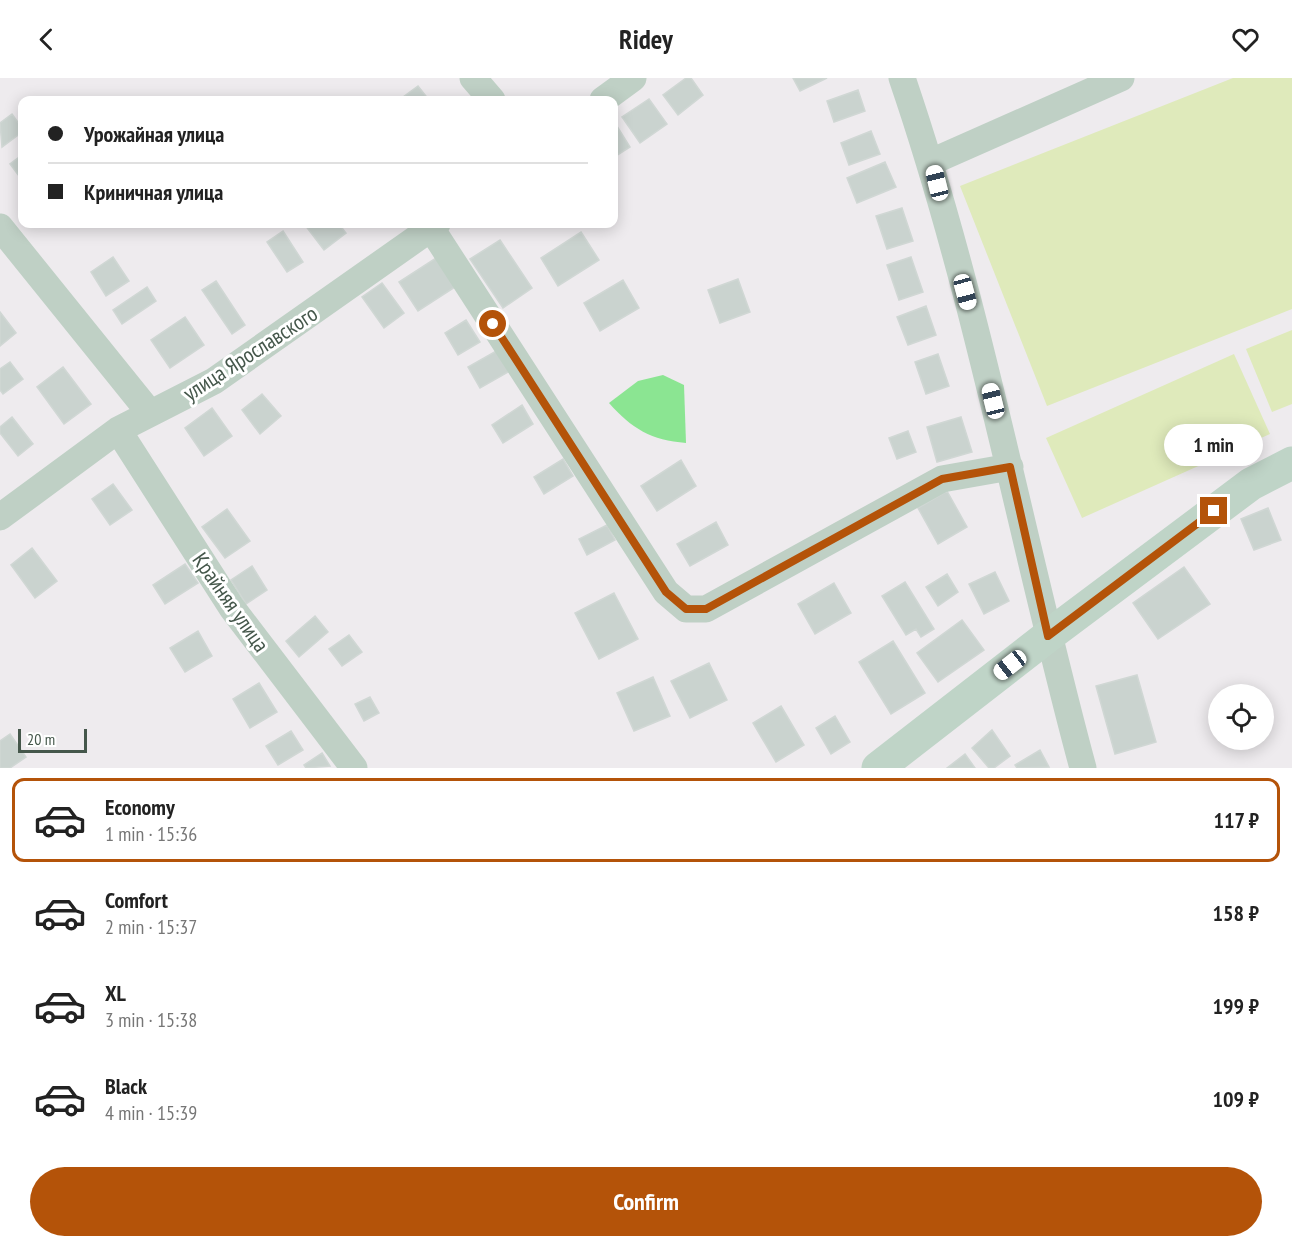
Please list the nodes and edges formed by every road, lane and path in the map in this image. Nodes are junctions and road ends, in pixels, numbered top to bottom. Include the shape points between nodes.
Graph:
1 (473, 78) edge
2 (633, 78) edge
3 (902, 78) edge
4 (1121, 78) edge
5 (489, 96) edge
6 (608, 96) edge
7 (931, 162) junction
8 (0, 227) edge
9 (431, 228) edge
10 (435, 228) edge
11 (150, 413) junction
12 (118, 430) junction
13 (1292, 463) edge
14 (1010, 467) junction
15 (0, 517) edge
16 (1048, 636) junction
17 (354, 768) edge
18 (878, 768) edge
19 (1083, 768) edge

1 - 5 street
2 - 6 street
3 - 7 street
4 - 7 street
7 - 14 street
8 - 11 street
9 - 11 street, улица Ярославского via 214,381
10 - 14 street via 666,592 686,609 706,609 942,479
11 - 12 street, улица Ярославского
12 - 15 street, улица Ярославского
12 - 17 street, Крайняя улица via 232,608
13 - 16 street via 1251,484
14 - 16 street
16 - 18 street
16 - 19 street

